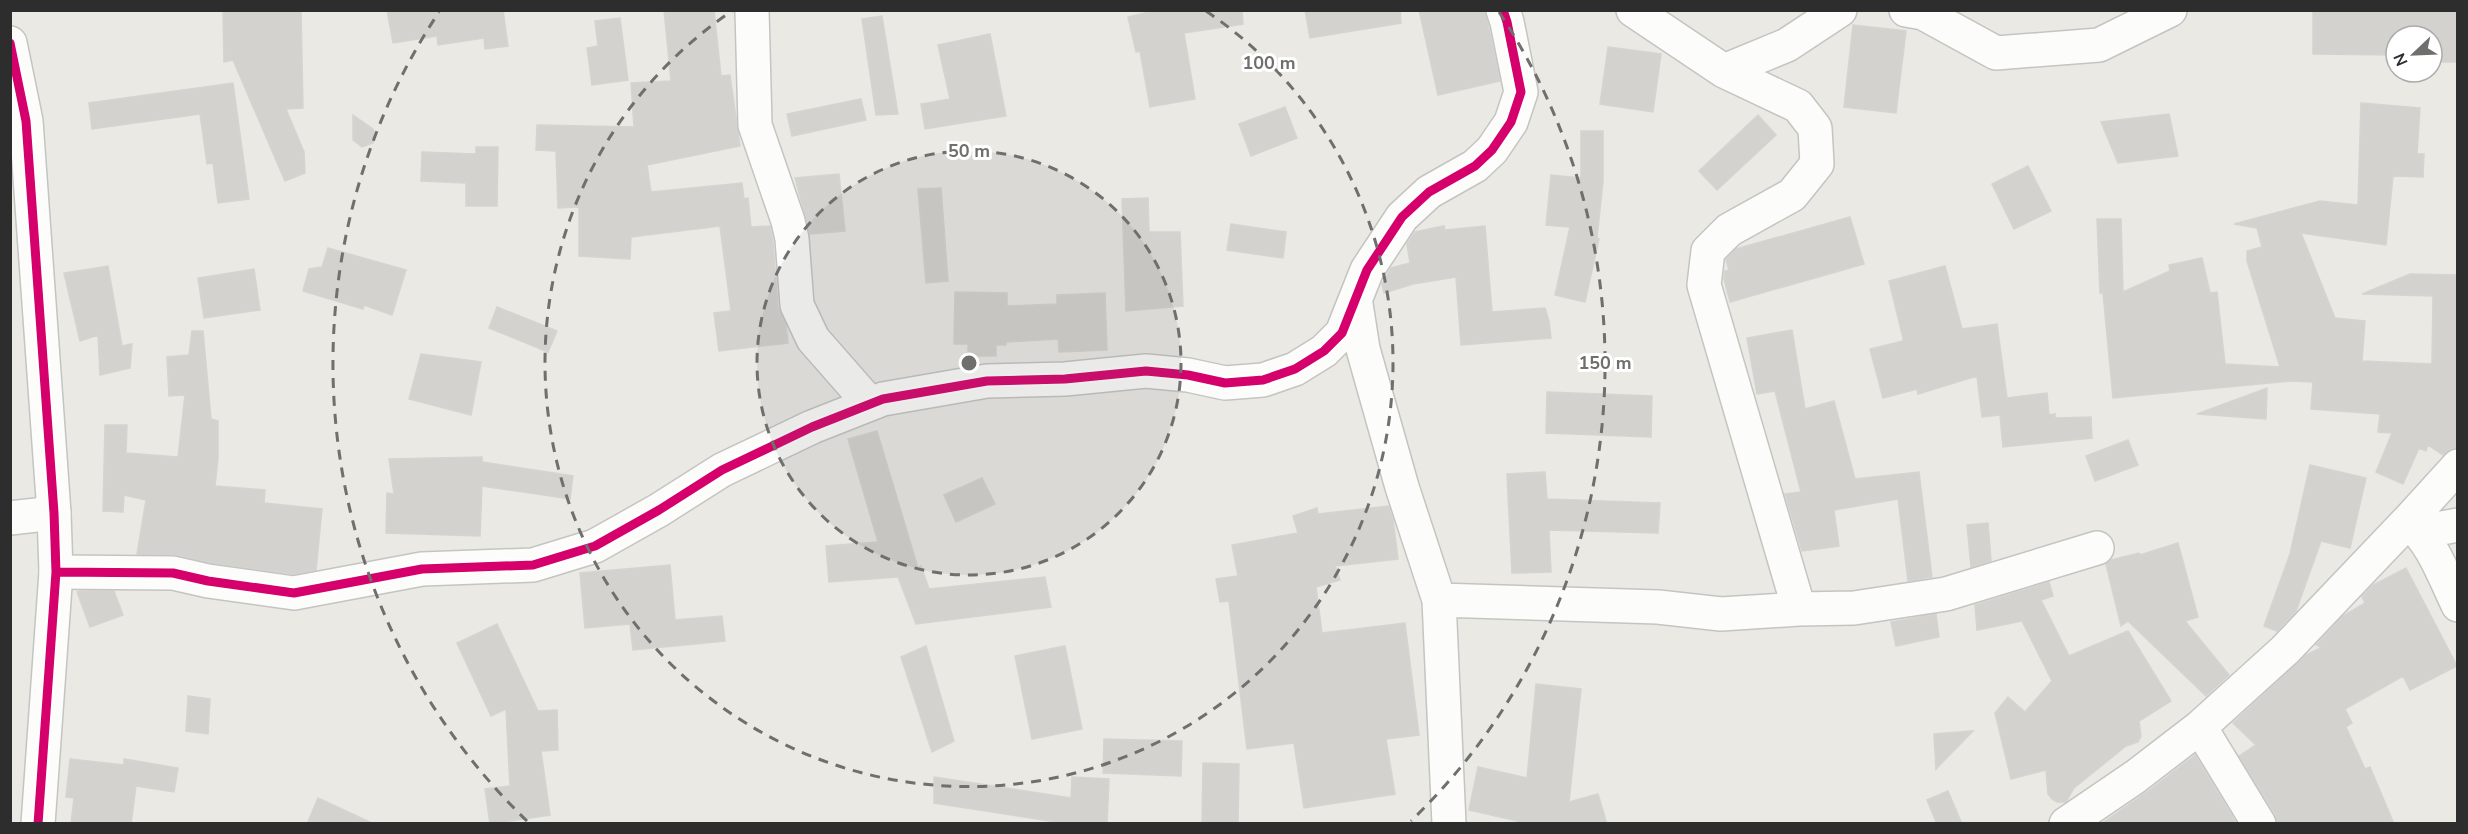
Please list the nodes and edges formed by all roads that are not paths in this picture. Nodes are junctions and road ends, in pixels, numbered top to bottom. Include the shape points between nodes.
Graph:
1 (752, 10) edge
2 (1503, 10) edge
3 (1633, 10) edge
4 (1840, 10) edge
5 (1906, 10) edge
6 (2170, 10) edge
7 (10, 43) edge
8 (1724, 71) junction
9 (1356, 304) junction
10 (870, 404) junction
11 (2457, 466) edge
12 (54, 513) junction
13 (10, 518) edge
14 (2457, 525) edge
15 (2414, 527) junction
16 (2097, 548) dead end
17 (56, 572) junction
18 (1439, 600) junction
19 (2457, 605) edge
20 (1799, 609) junction
21 (2200, 728) junction
22 (38, 824) edge
23 (1449, 824) edge
24 (2066, 824) edge
25 (2259, 824) edge

1 - 10 street via 755,124 790,230 797,305 813,339
2 - 9 street via 1521,92 1511,122 1492,150 1475,166 1429,192 1402,217 1367,270
3 - 8 street
4 - 8 street via 1787,45
5 - 6 street via 1923,13 1996,53 2099,45
7 - 12 street via 26,121
8 - 20 street via 1798,106 1815,128 1817,164 1791,195 1729,230 1708,251 1704,285
9 - 10 street via 1342,333 1324,351 1295,369 1263,380 1225,383 1146,371 987,381
9 - 18 street via 1363,349
10 - 17 street via 722,470 595,546 533,565 422,569 294,593 173,573
11 - 15 street
12 - 13 street
12 - 17 street
14 - 15 street
15 - 19 street via 2439,563
15 - 21 street
16 - 20 street via 1946,594 1872,606
17 - 22 street
18 - 20 street via 1658,607 1721,614
18 - 23 street
21 - 24 street
21 - 25 street

